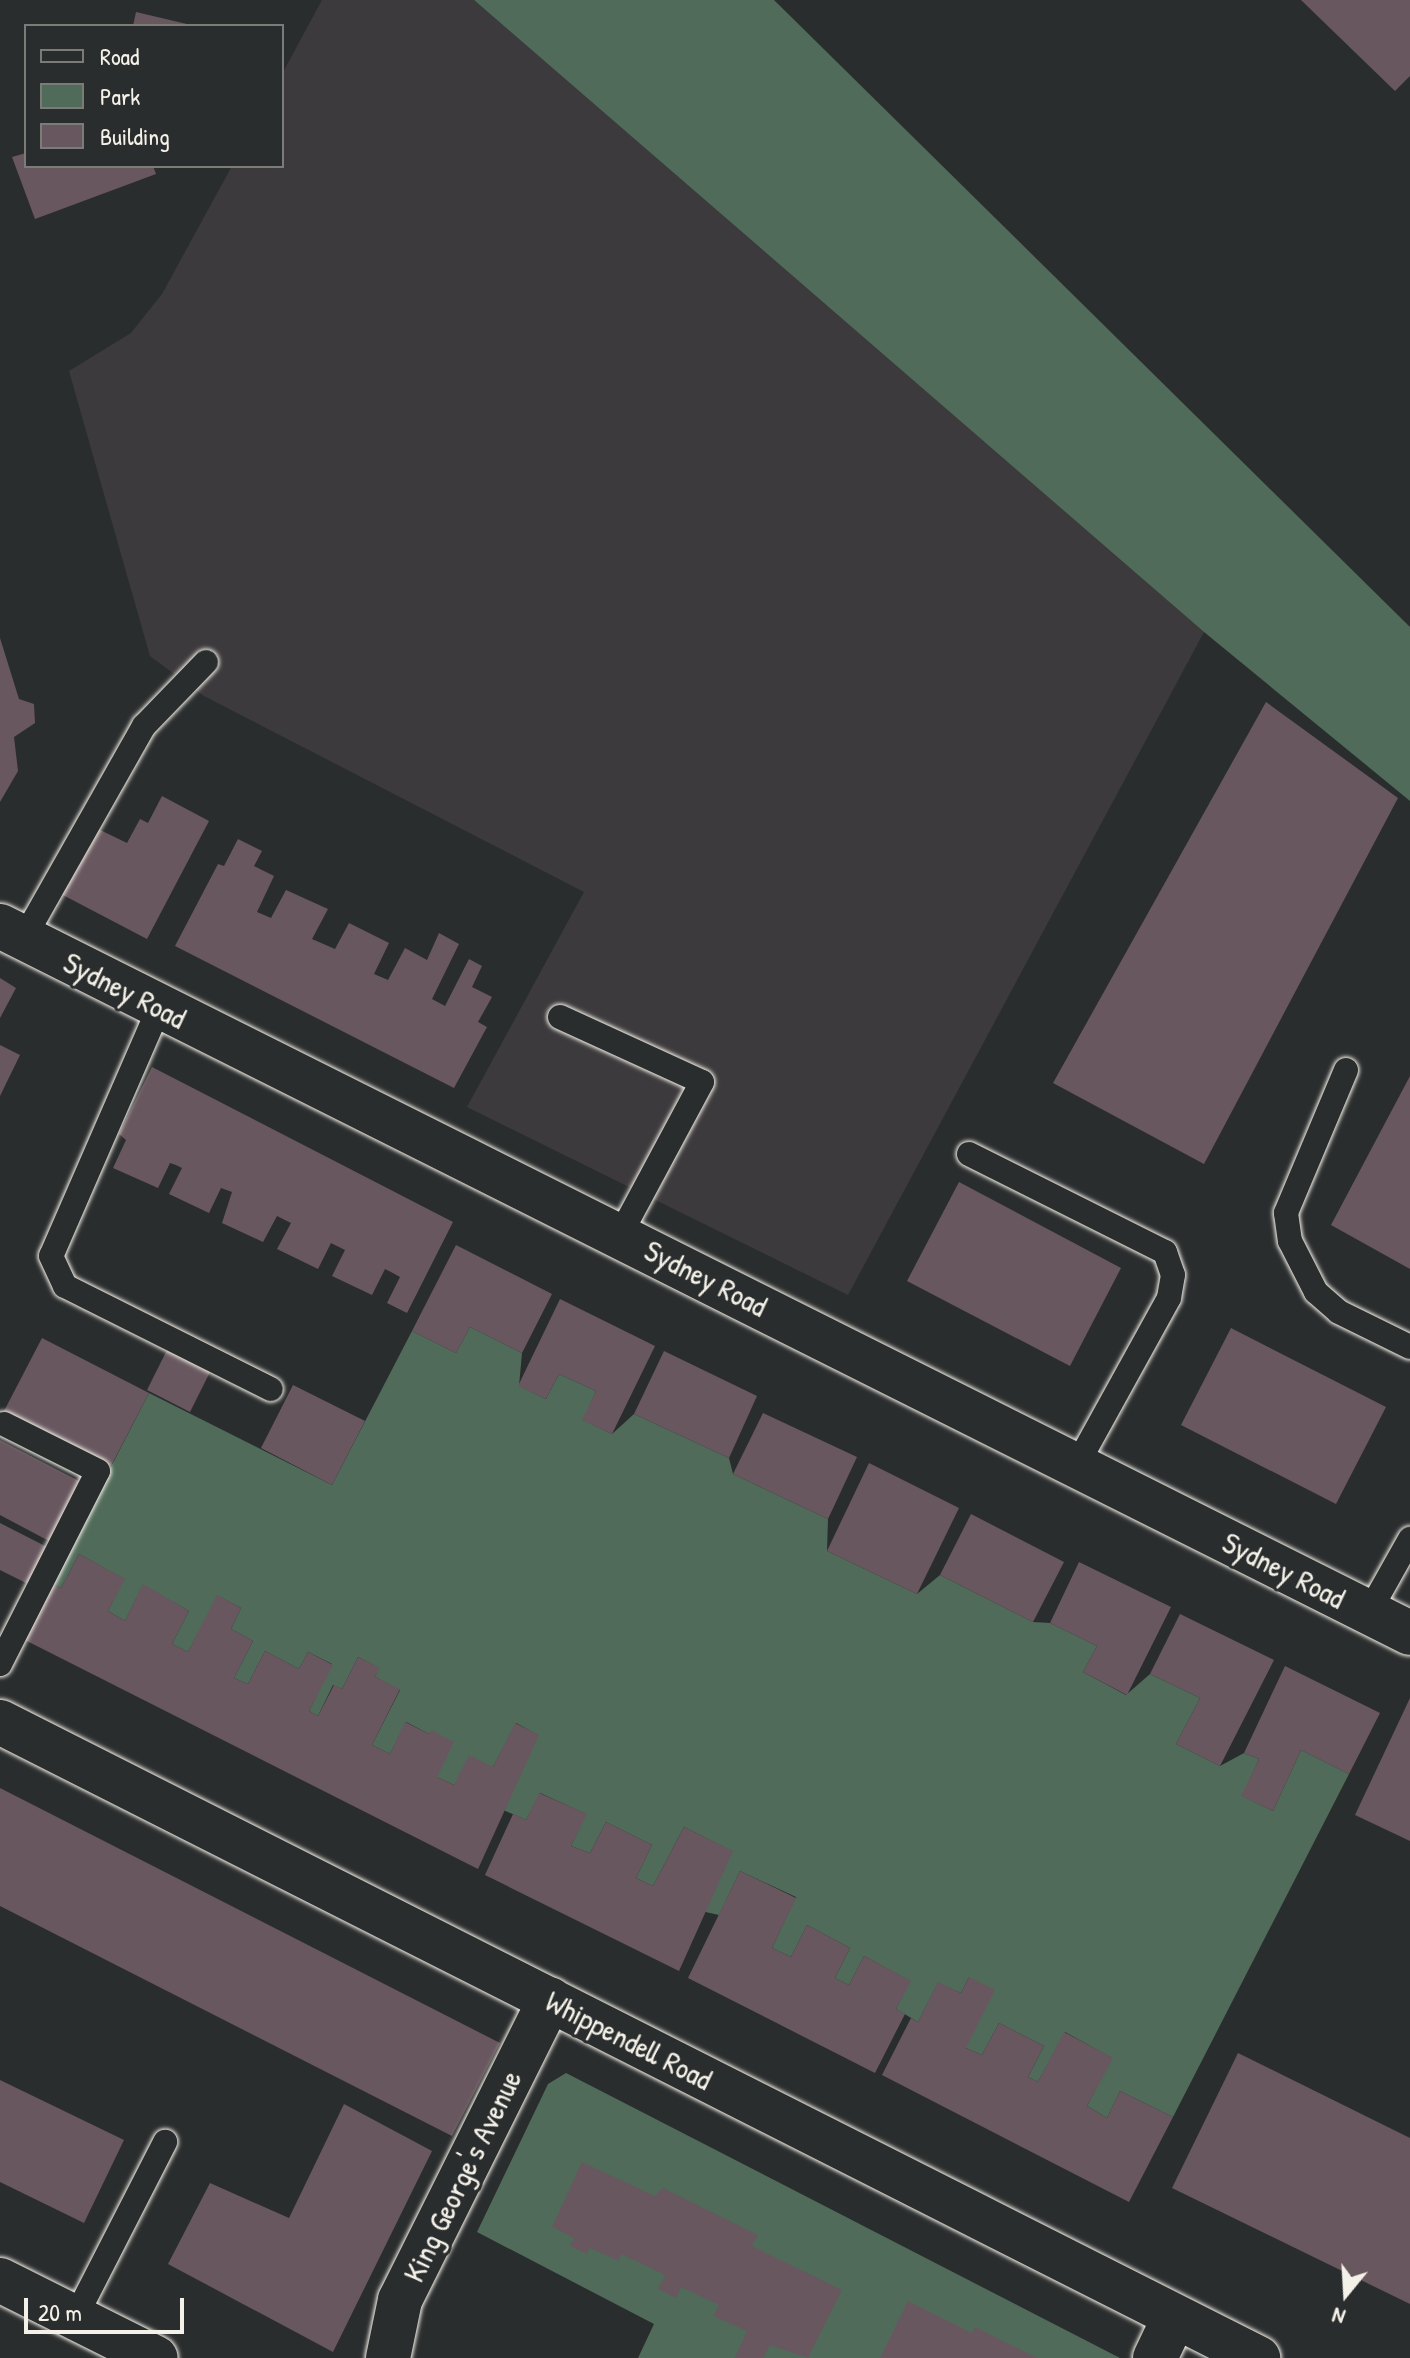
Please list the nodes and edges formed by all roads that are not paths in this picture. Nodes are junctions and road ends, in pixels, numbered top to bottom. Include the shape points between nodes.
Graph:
1 (206, 662) dead end
2 (12, 932) edge
3 (159, 1008) junction
4 (560, 1017) dead end
5 (1346, 1070) dead end
6 (969, 1154) dead end
7 (620, 1235) junction
8 (1410, 1347) edge
9 (271, 1389) dead end
10 (4, 1424) dead end
11 (1077, 1465) junction
12 (1410, 1539) edge
13 (1369, 1612) junction
14 (1410, 1633) edge
15 (0, 1664) edge
16 (0, 1722) edge
17 (550, 1999) junction
18 (165, 2142) dead end
19 (0, 2280) edge
20 (75, 2318) junction
21 (1174, 2318) junction
22 (156, 2358) edge
23 (388, 2358) edge
24 (1155, 2358) edge
25 (1258, 2358) edge

1 - 2 lane via 144,726
2 - 3 street, Sydney Road
3 - 7 street, Sydney Road
3 - 9 lane via 51,1256 65,1286
4 - 7 lane via 702,1082
5 - 8 lane via 1286,1213 1290,1241 1316,1292 1339,1312
6 - 11 lane via 1165,1252 1173,1275 1169,1298
7 - 11 street, Sydney Road
10 - 15 lane via 98,1471
11 - 13 street, Sydney Road
12 - 13 lane
13 - 14 street, Sydney Road
16 - 17 street, Whippendell Road
17 - 21 street, Whippendell Road
17 - 23 street, King George's Avenue via 400,2300
18 - 20 lane
19 - 20 street
20 - 22 street
21 - 24 street
21 - 25 street, Whippendell Road

